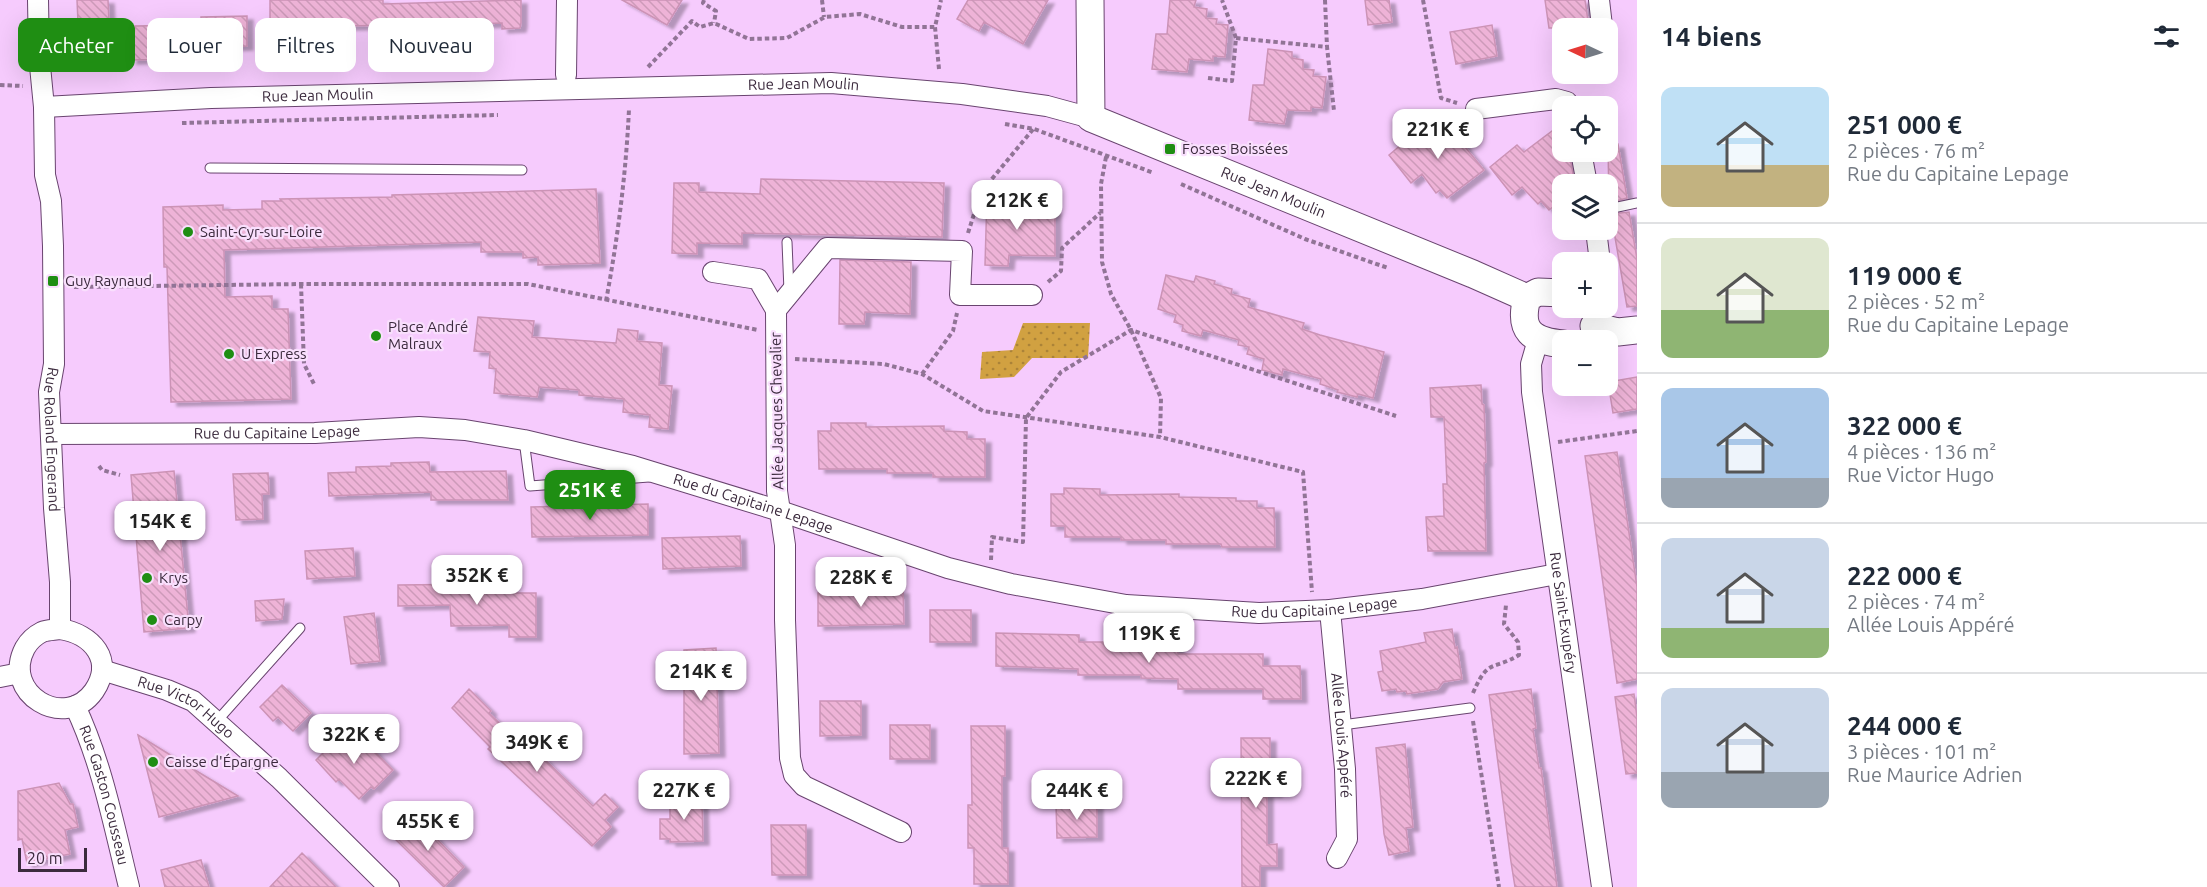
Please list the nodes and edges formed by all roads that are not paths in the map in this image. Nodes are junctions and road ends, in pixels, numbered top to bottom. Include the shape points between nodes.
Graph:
1 (38, 0) edge
2 (567, 0) edge
3 (1090, 0) edge
4 (1599, 0) edge
5 (1601, 18) edge
6 (567, 75) dead end
7 (1552, 100) edge
8 (44, 107) junction
9 (1476, 109) road end
10 (1091, 118) junction
11 (210, 168) dead end
12 (522, 170) dead end
13 (1637, 203) edge
14 (1618, 207) edge
15 (787, 242) dead end
16 (713, 272) dead end
17 (1552, 293) edge
18 (789, 294) junction
19 (1032, 295) road end
20 (1527, 298) junction
21 (776, 310) junction
22 (1589, 325) edge
23 (1637, 330) edge
24 (1550, 342) edge
25 (51, 434) junction
26 (524, 440) junction
27 (665, 476) junction
28 (780, 511) junction
29 (1557, 574) junction
30 (1322, 610) junction
31 (300, 628) dead end
32 (60, 629) junction
33 (102, 670) junction
34 (20, 673) junction
35 (0, 677) edge
36 (75, 706) junction
37 (1470, 708) road end
38 (217, 721) junction
39 (1342, 725) junction
40 (901, 832) dead end
41 (1337, 858) dead end
42 (129, 887) edge
43 (389, 887) edge
44 (1602, 887) edge

1 - 8 street, Rue Roland Engerand
2 - 6 street
3 - 10 street
4 - 5 street
7 - 9 street
8 - 10 street, Rue Jean Moulin via 211,98 831,83 962,94 1047,106
8 - 25 street, Rue Roland Engerand via 53,287
10 - 20 street, Rue Jean Moulin
11 - 12 lane
13 - 14 lane
15 - 18 lane
16 - 21 street, Allée Jacques Chevalier via 758,279
17 - 20 street via 1538,292
18 - 19 street, Allée Jacques Chevalier via 827,248 962,251 960,295
18 - 21 street, Allée Jacques Chevalier
20 - 24 street via 1524,323 1529,332
21 - 28 street, Allée Jacques Chevalier
22 - 23 street via 1618,332
24 - 29 street, Rue Saint-Exupéry via 1531,364
25 - 26 street, Rue du Capitaine Lepage via 315,433 419,427
25 - 32 street, Rue Roland Engerand
26 - 27 street, Rue du Capitaine Lepage
26 - 27 lane via 530,486
27 - 28 street, Rue du Capitaine Lepage
28 - 30 street, Rue du Capitaine Lepage via 948,568 1126,605 1259,613
28 - 40 street, Allée Jacques Chevalier via 785,545 790,758 794,775 804,786
29 - 30 street, Rue du Capitaine Lepage via 1375,606
29 - 44 street, Rue Saint-Exupéry
30 - 39 street, Allée Louis Appéré
31 - 38 lane
32 - 33 street via 85,636 100,654
32 - 34 street via 42,632 29,640 21,656
33 - 36 street via 99,684 89,698
33 - 38 street, Rue Victor Hugo via 193,700
34 - 35 street
34 - 36 street via 24,687 34,699 60,709
36 - 42 street, Rue Gaston Cousseau via 101,775
37 - 39 lane
38 - 43 street, Rue Victor Hugo
39 - 41 street, Allée Louis Appéré via 1347,839

